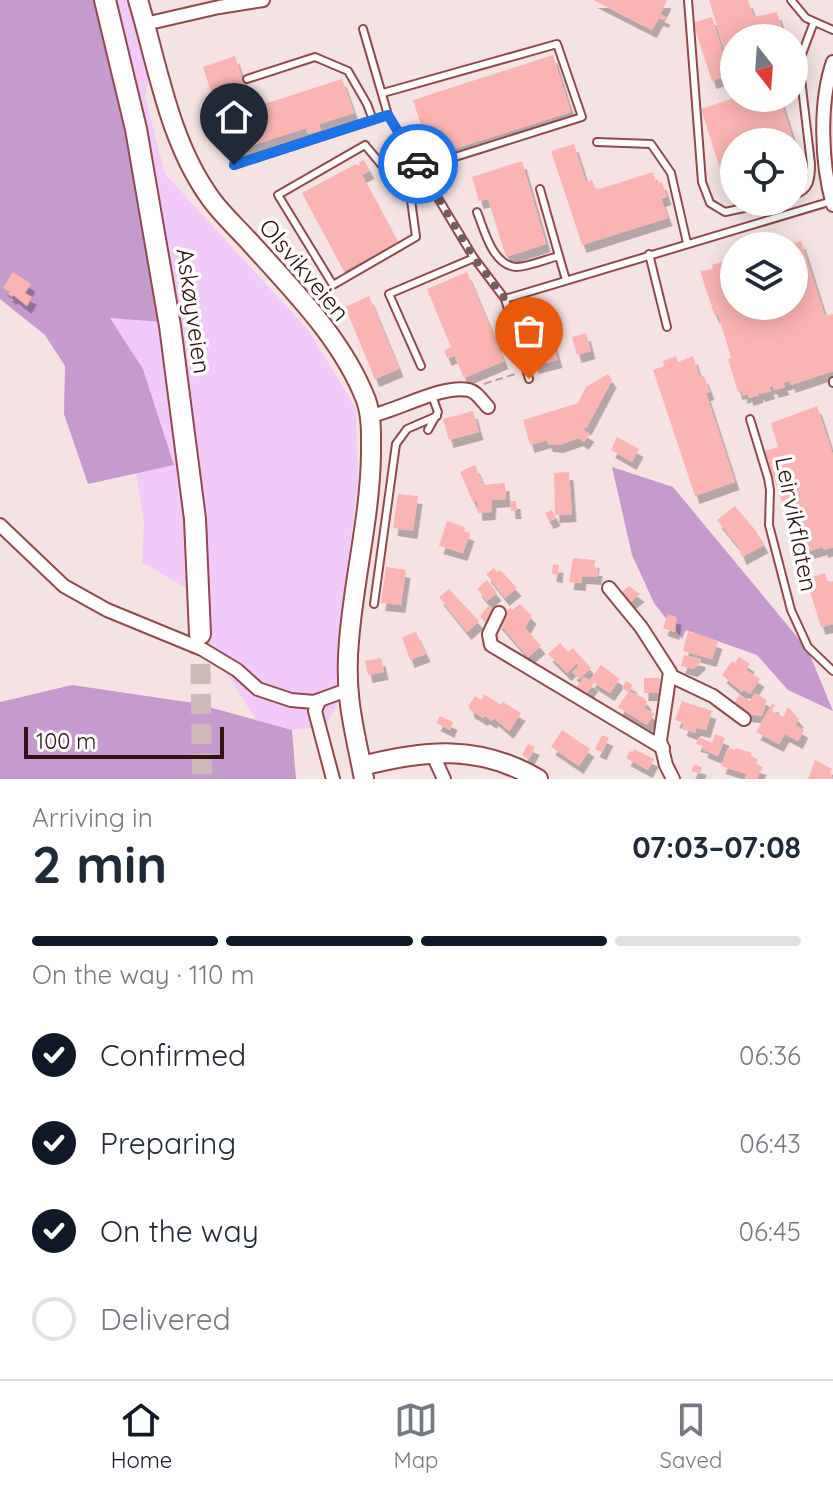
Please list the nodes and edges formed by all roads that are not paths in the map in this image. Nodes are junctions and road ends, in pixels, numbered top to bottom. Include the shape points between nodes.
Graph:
1 (105, 0) edge
2 (138, 0) edge
3 (263, 0) edge
4 (688, 0) edge
5 (791, 0) edge
6 (814, 22) junction
7 (145, 24) junction
8 (363, 29) dead end
9 (833, 30) edge
10 (833, 62) edge
11 (247, 79) dead end
12 (383, 93) junction
13 (388, 115) junction
14 (373, 120) junction
15 (807, 128) edge
16 (808, 138) edge
17 (597, 142) dead end
18 (234, 165) dead end
19 (420, 168) junction
20 (808, 184) edge
21 (540, 189) dead end
22 (434, 191) junction
23 (411, 200) junction
24 (832, 203) edge
25 (720, 209) edge
26 (477, 212) dead end
27 (687, 243) junction
28 (649, 254) junction
29 (559, 256) junction
30 (474, 258) junction
31 (566, 280) junction
32 (505, 299) junction
33 (667, 327) dead end
34 (421, 366) dead end
35 (529, 379) dead end
36 (432, 396) junction
37 (488, 407) dead end
38 (370, 416) junction
39 (437, 416) junction
40 (750, 419) dead end
41 (428, 430) dead end
42 (0, 525) edge
43 (609, 588) dead end
44 (374, 604) dead end
45 (499, 613) dead end
46 (200, 634) tunnel mouth
47 (833, 671) edge
48 (671, 676) junction
49 (347, 690) junction
50 (319, 701) junction
51 (744, 719) dead end
52 (663, 748) junction
53 (432, 753) junction
54 (363, 772) edge
55 (333, 779) edge
56 (444, 779) edge
57 (538, 779) edge
58 (673, 779) edge

1 - 46 main road, Askøyveien via 139,144 170,326 195,519
2 - 7 street, Olsvikveien
3 - 7 street
4 - 25 lane via 699,153 706,194
5 - 6 lane
6 - 9 lane
6 - 15 lane via 799,62
7 - 38 street, Olsvikveien via 188,162 211,199 339,349
8 - 12 lane
10 - 24 street via 824,96
11 - 14 lane via 315,57 348,71
12 - 13 lane
12 - 19 lane via 557,44 582,117
13 - 14 lane
13 - 19 lane
14 - 18 lane
16 - 20 lane
17 - 27 lane via 651,144 671,173
19 - 22 lane
21 - 29 lane
22 - 23 lane
22 - 30 lane
23 - 23 lane via 365,145 278,195 333,285 416,237
24 - 27 lane
26 - 29 lane via 502,261 515,267
27 - 28 lane
28 - 31 lane
28 - 33 lane
29 - 31 lane
30 - 32 lane
30 - 34 lane via 389,294
31 - 32 lane
32 - 35 lane
36 - 37 street via 467,389
36 - 38 street
36 - 39 lane
38 - 49 street, Olsvikveien via 371,485
39 - 41 lane
39 - 44 lane via 407,429 396,444
40 - 47 lane, Leirvikflaten via 768,478 769,525 791,610 808,647
42 - 50 street via 64,586 88,601 202,649 258,689 291,700
43 - 48 street
45 - 52 street via 489,634 491,645
48 - 51 street via 713,696
48 - 52 street
49 - 50 street
49 - 54 street, Olsvikveien
50 - 55 street via 315,711
52 - 58 street
53 - 54 street, Olsvikveien
53 - 56 street
53 - 57 street, Olsvikveien via 488,758

